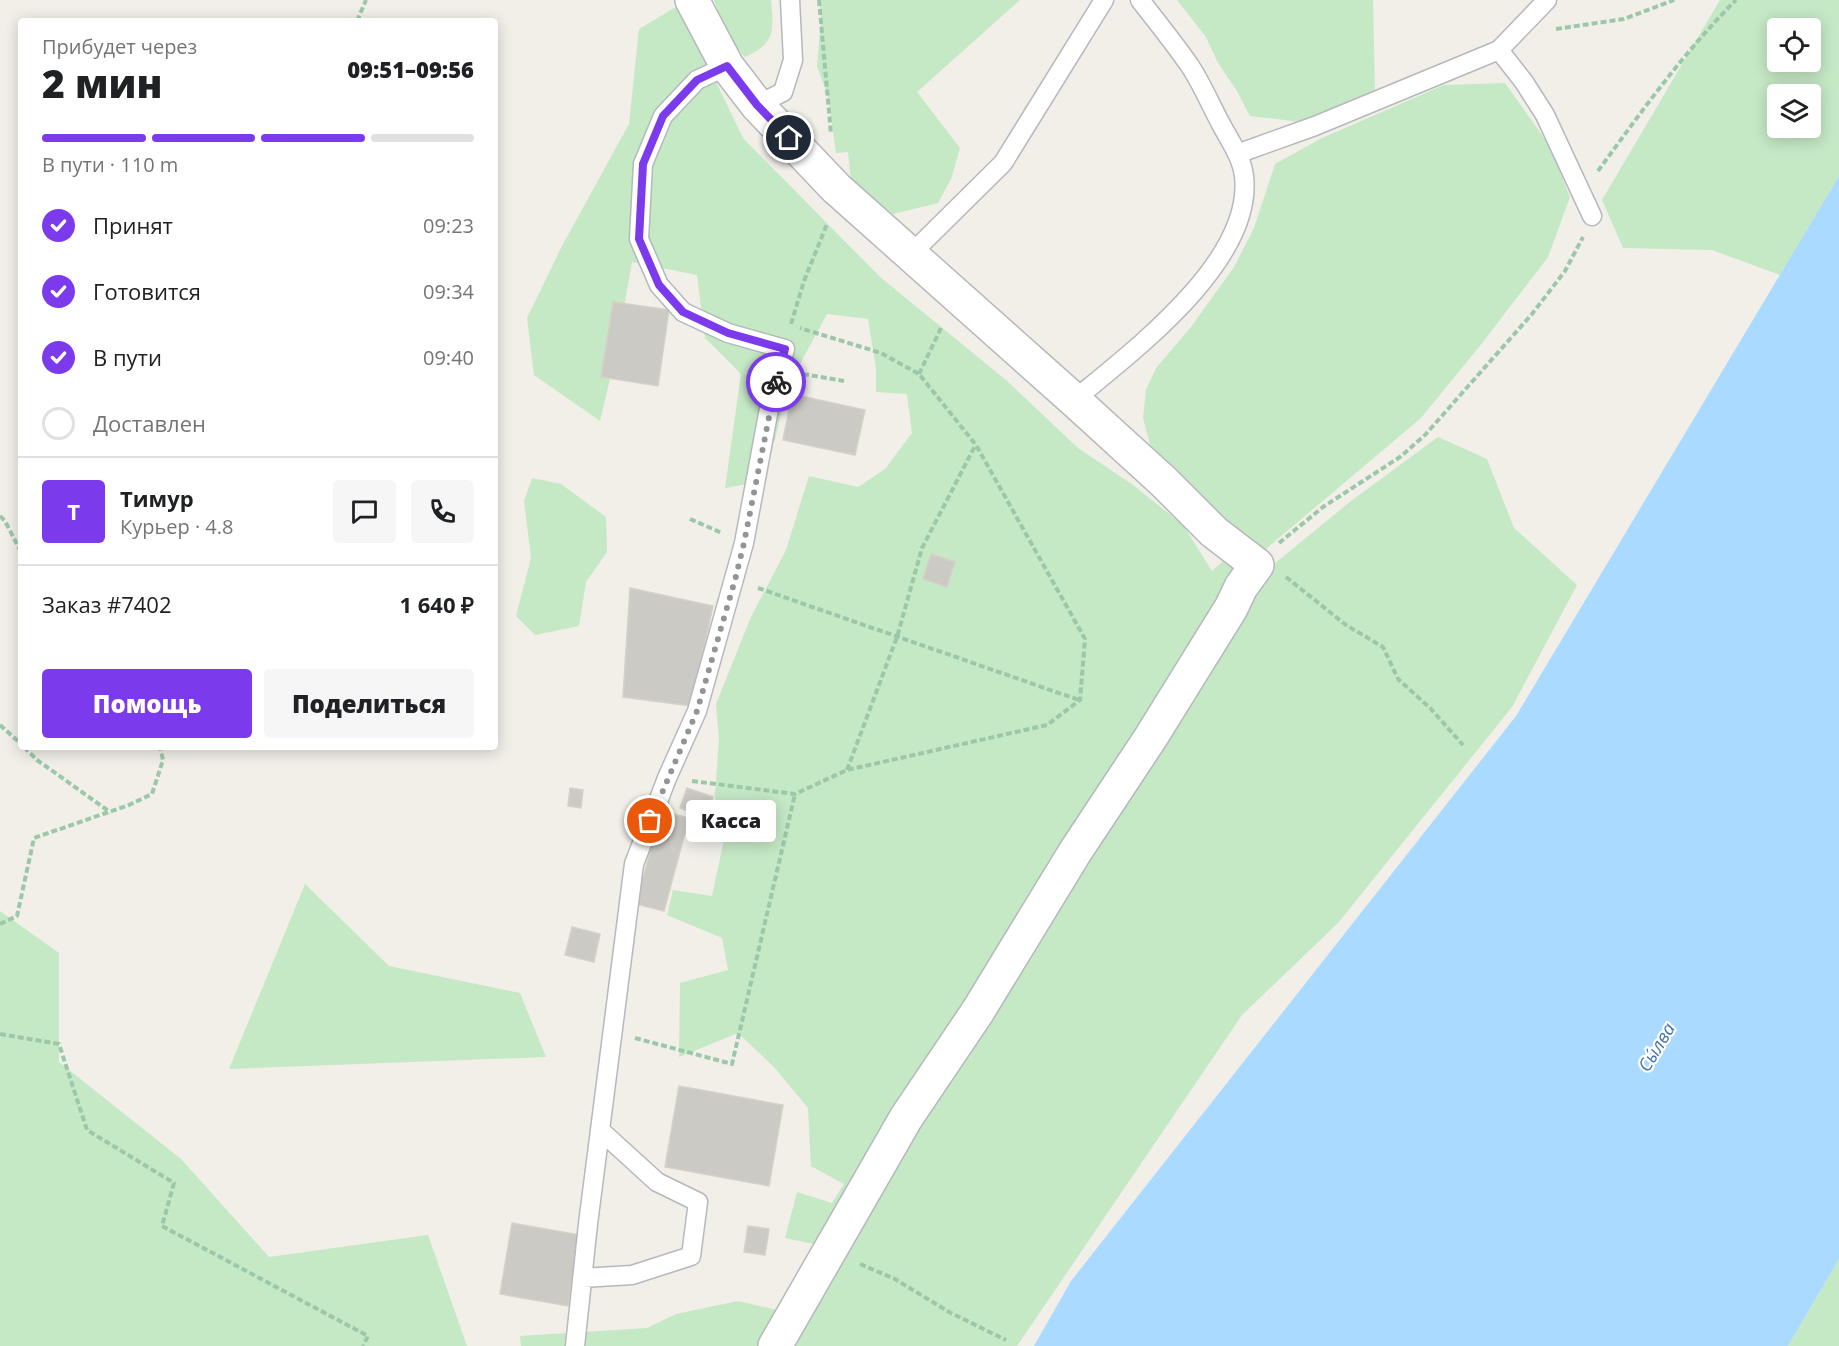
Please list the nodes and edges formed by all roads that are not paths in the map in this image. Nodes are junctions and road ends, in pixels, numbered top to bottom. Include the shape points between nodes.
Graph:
1 (692, 0) edge
2 (790, 0) edge
3 (1104, 0) edge
4 (1140, 0) edge
5 (1547, 0) edge
6 (1499, 50) junction
7 (727, 66) junction
8 (757, 105) junction
9 (1237, 154) junction
10 (1592, 216) road end
11 (910, 255) junction
12 (1074, 400) junction
13 (601, 1131) junction
14 (582, 1278) junction
15 (575, 1346) edge
16 (775, 1346) edge

1 - 7 street
2 - 8 lane via 793,60 783,92
3 - 11 lane via 1003,163
4 - 9 lane via 1190,67
5 - 6 lane
6 - 9 lane
6 - 10 lane via 1545,116
7 - 8 street
7 - 13 lane via 697,80 663,116 643,164 639,239 659,285 683,312 728,333 785,349 771,398 744,543 697,711 634,864
8 - 11 street via 836,188
9 - 12 lane via 1244,175 1244,206 1223,254 1211,272 1142,344
11 - 12 street
12 - 16 street via 1214,532 1260,561 978,1011 906,1118
13 - 14 lane
13 - 14 lane via 657,1182 698,1202 691,1257 632,1275
14 - 15 lane

